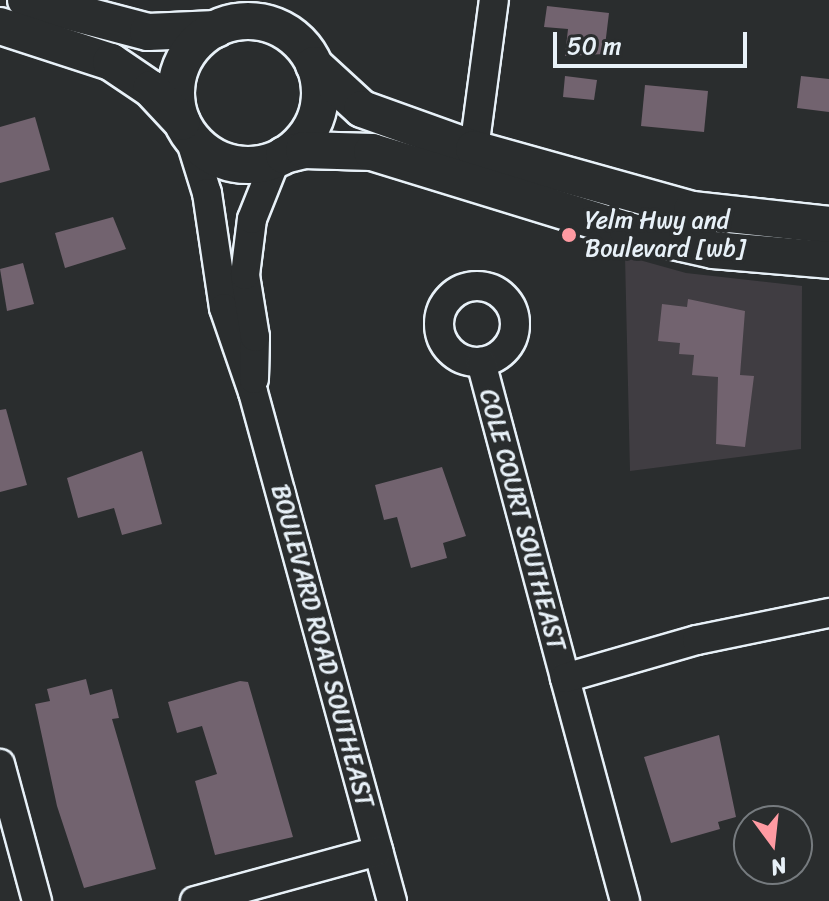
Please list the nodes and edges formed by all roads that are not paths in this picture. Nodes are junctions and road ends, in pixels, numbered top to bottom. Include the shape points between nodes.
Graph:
1 (26, 0) edge
2 (494, 0) edge
3 (0, 26) edge
4 (216, 29) junction
5 (314, 65) junction
6 (186, 128) junction
7 (474, 149) junction
8 (280, 157) junction
9 (829, 225) edge
10 (829, 260) edge
11 (481, 362) dead end
12 (253, 392) junction
13 (829, 613) edge
14 (565, 678) junction
15 (0, 764) edge
16 (378, 851) junction
17 (37, 901) edge
18 (195, 901) edge
19 (392, 901) edge
20 (625, 901) edge

1 - 4 main road via 148,32
2 - 7 street
3 - 6 main road via 111,62 142,81
4 - 5 main road via 254,21 273,26 291,35
4 - 6 main road via 192,49 178,76
5 - 7 main road via 362,109
5 - 8 main road via 319,106 312,126
6 - 8 main road via 223,161 244,165
6 - 12 street, BOULEVARD ROAD SOUTHEAST via 207,193 224,308
7 - 9 main road via 692,210
8 - 10 main road via 304,150 372,152 628,231 713,250
8 - 12 street, BOULEVARD ROAD SOUTHEAST via 252,219 245,275 255,337
11 - 14 street, COLE COURT SOUTHEAST
12 - 16 street, BOULEVARD ROAD SOUTHEAST
13 - 14 street via 697,640
14 - 20 street, COLE COURT SOUTHEAST
15 - 17 street
16 - 18 street
16 - 19 street, BOULEVARD ROAD SOUTHEAST

